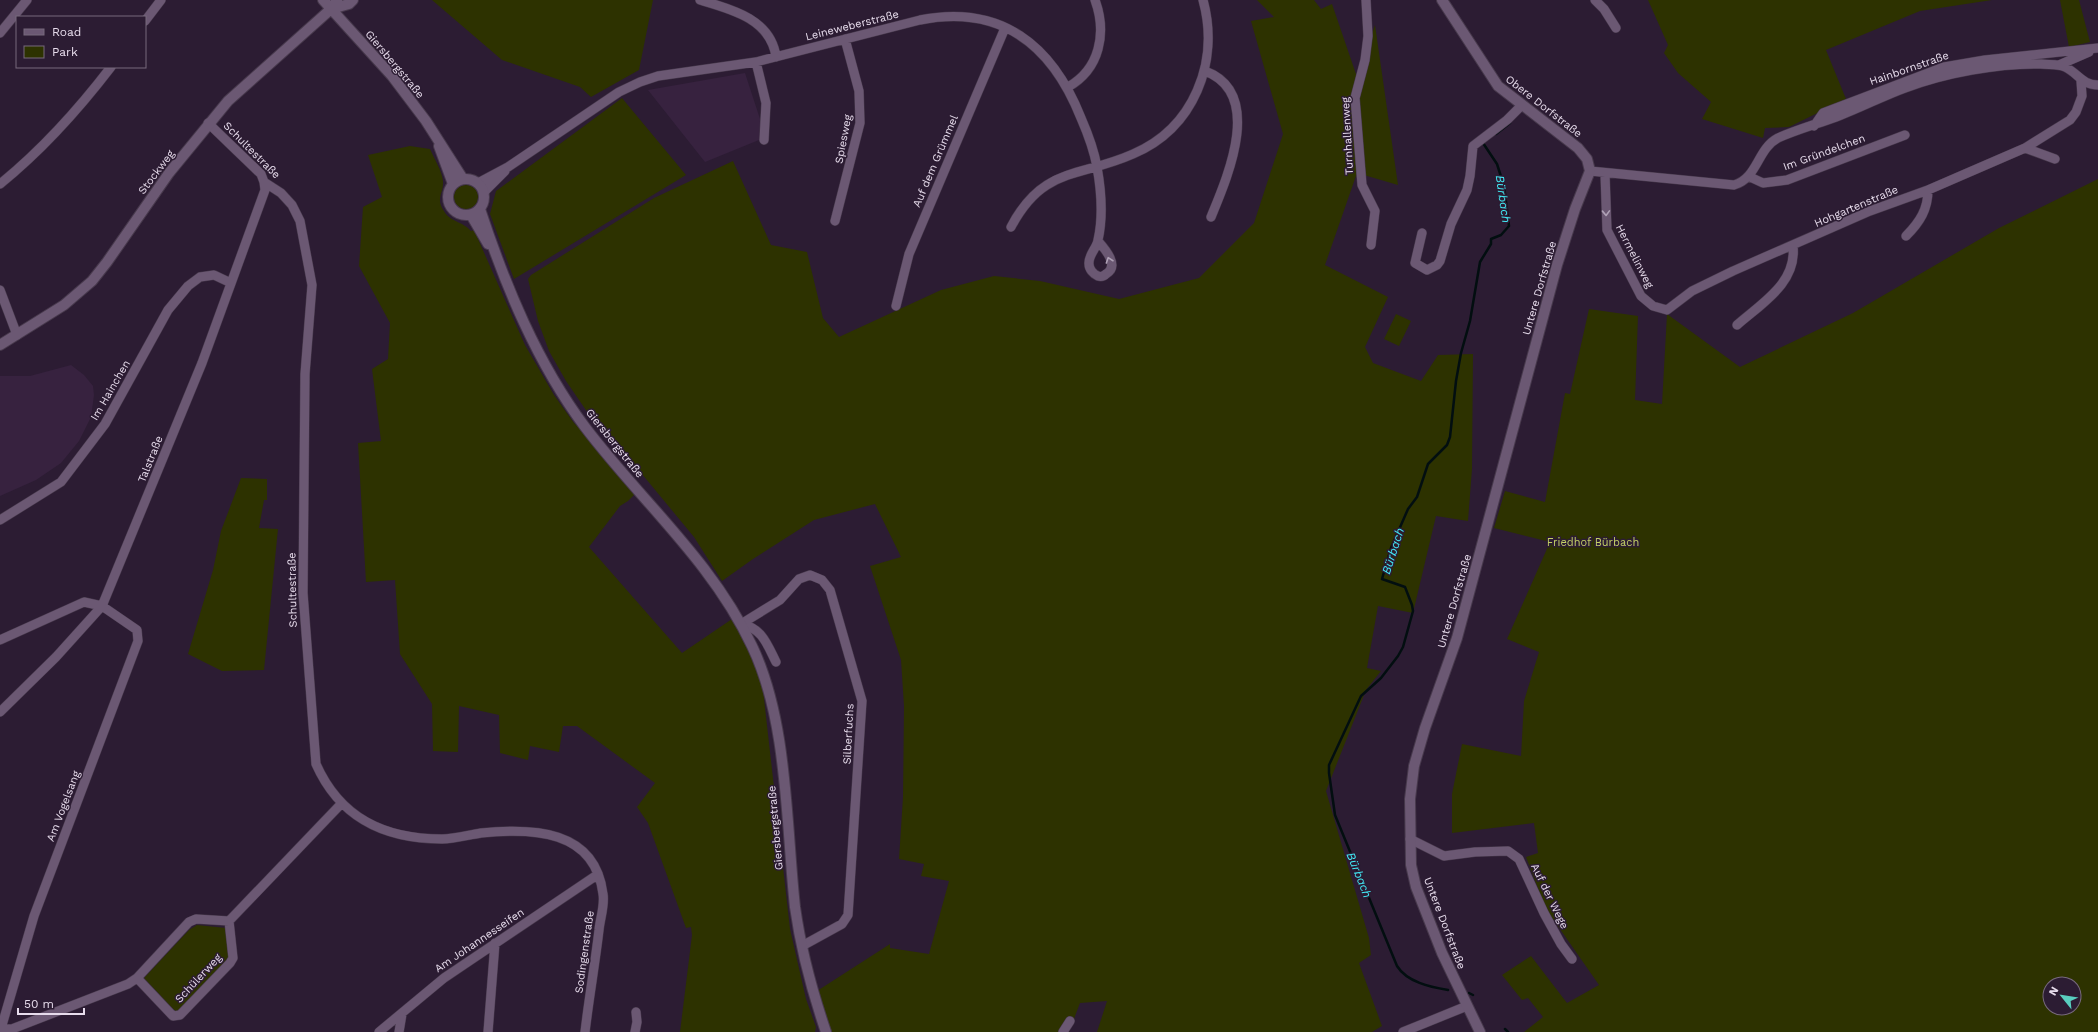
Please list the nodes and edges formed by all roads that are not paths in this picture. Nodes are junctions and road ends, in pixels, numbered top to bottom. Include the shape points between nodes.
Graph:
1 (27, 0) edge
2 (162, 0) edge
3 (323, 0) edge
4 (337, 0) edge
5 (353, 0) edge
6 (700, 0) edge
7 (1095, 0) edge
8 (1203, 0) edge
9 (1366, 0) edge
10 (1442, 0) edge
11 (1595, 0) edge
12 (332, 9) junction
13 (146, 20) edge
14 (1005, 28) junction
15 (1616, 28) dead end
16 (0, 33) edge
17 (845, 39) junction
18 (2096, 49) edge
19 (776, 57) junction
20 (756, 62) junction
21 (2060, 66) junction
22 (110, 68) edge
23 (1205, 71) junction
24 (2081, 81) junction
25 (2098, 86) edge
26 (1068, 87) junction
27 (1521, 106) junction
28 (208, 123) junction
29 (1814, 126) junction
30 (1906, 135) dead end
31 (436, 138) junction
32 (764, 140) dead end
33 (2025, 148) junction
34 (2055, 159) dead end
35 (1097, 166) junction
36 (1590, 171) junction
37 (1605, 174) junction
38 (1750, 177) junction
39 (463, 179) junction
40 (264, 182) junction
41 (0, 184) edge
42 (453, 184) junction
43 (481, 188) junction
44 (1928, 190) junction
45 (475, 212) junction
46 (1211, 217) dead end
47 (835, 221) dead end
48 (1011, 227) dead end
49 (1422, 233) dead end
50 (1906, 236) dead end
51 (1098, 241) dead end
52 (1371, 244) dead end
53 (1793, 246) junction
54 (231, 283) junction
55 (0, 290) edge
56 (896, 306) dead end
57 (1667, 310) joint
58 (1737, 325) dead end
59 (17, 335) junction
60 (0, 346) edge
61 (0, 520) edge
62 (102, 606) junction
63 (741, 624) junction
64 (0, 640) edge
65 (776, 662) dead end
66 (0, 712) edge
67 (341, 804) junction
68 (1410, 839) junction
69 (598, 875) junction
70 (229, 921) junction
71 (495, 943) junction
72 (802, 946) junction
73 (1572, 959) dead end
74 (137, 978) junction
75 (1467, 1006) junction
76 (636, 1012) dead end
77 (402, 1014) junction
78 (1070, 1021) dead end
79 (1, 1030) edge
80 (379, 1032) edge
81 (399, 1032) edge
82 (488, 1032) edge
83 (585, 1032) edge
84 (636, 1032) edge
85 (826, 1032) edge
86 (1063, 1032) edge
87 (1403, 1032) edge
88 (1480, 1032) edge

1 - 16 street
2 - 13 street
3 - 12 street, Giersbergstraße
4 - 12 street
5 - 12 street via 350,4
6 - 19 street via 735,11 755,22 765,30 774,44
7 - 26 street via 1101,26 1096,60 1079,81
8 - 23 street via 1209,42
9 - 52 street, Turnhallenweg via 1368,36 1355,98 1362,185 1376,211
10 - 27 street, Obere Dorfstraße via 1498,86
11 - 15 street
12 - 28 street, Stockweg via 228,101
12 - 31 street, Giersbergstraße via 392,76
14 - 17 street, Leineweberstraße via 989,21 942,16
14 - 26 street, Leineweberstraße via 1034,45 1053,65
14 - 56 street, Auf dem Grümmel via 909,254
17 - 19 street, Leineweberstraße
17 - 47 street, Spiesweg via 858,91 860,123
18 - 21 street, Hainbornstraße
18 - 29 street, Hainbornstraße via 1985,60 1944,67 1823,113
19 - 20 street, Leineweberstraße
20 - 32 street via 766,103
20 - 43 street, Leineweberstraße via 658,76 640,82 619,92
21 - 24 street, Hainbornstraße via 2065,66
21 - 29 street, Hainbornstraße via 2039,64 1980,69 1944,77 1906,88
22 - 41 street via 65,123 30,160
23 - 35 street via 1184,113 1156,141 1133,154
23 - 46 street via 1217,75 1231,90 1237,127 1235,149
24 - 25 street, Hainbornstraße via 2090,86
24 - 33 street, Hohgartenstraße via 2082,96 2070,120
26 - 35 street, Leineweberstraße via 1088,134
27 - 36 street, Obere Dorfstraße via 1578,148 1588,159
27 - 49 street via 1473,146 1467,190 1451,224 1440,261 1427,270 1414,263
28 - 40 street, Schultestraße via 262,174
28 - 59 street, Stockweg via 92,281 64,305
29 - 38 street, Hainbornstraße via 1777,139 1758,161
30 - 38 street, Im Gründelchen via 1787,180 1763,182
31 - 39 street, Giersbergstraße
31 - 42 street, Giersbergstraße
33 - 34 street
33 - 44 street, Hohgartenstraße
35 - 48 street via 1077,170 1050,182 1031,198
35 - 51 street, Leineweberstraße via 1100,212
36 - 37 street
36 - 68 street, Untere Dorfstraße via 1557,265 1457,638 1416,760 1410,799
37 - 38 street via 1734,185
37 -> 57 street, Hermelinweg via 1607,230 1641,296 1653,306
39 - 42 street
39 - 43 street via 468,179
40 - 54 street, Talstraße via 265,190
40 - 67 street, Schultestraße via 282,193 300,221 312,285 305,374 303,593 316,764 324,782
42 - 45 street via 448,195 450,206 459,214
43 - 45 street via 483,204
44 - 50 street via 1928,203 1924,213
44 - 53 street, Hohgartenstraße via 1870,211
45 - 63 street, Giersbergstraße via 532,338 562,394 610,458 699,561
53 - 57 street, Hohgartenstraße via 1692,291
53 - 58 street via 1794,257 1783,285
54 - 61 street, Im Hainchen via 214,275 200,277 188,286 168,310 105,424 61,482
54 - 62 street, Talstraße via 202,363
55 - 59 street
59 - 60 street, Stockweg
62 - 64 street via 84,602
62 - 66 street, Talstraße via 56,657
62 - 79 street, Am Vogelsang via 137,630 138,642 47,878
63 - 65 street via 752,626 759,632
63 - 72 street, Giersbergstraße via 763,671 773,707 781,759 795,907
63 - 72 street, Silberfuchs via 780,600 799,579 810,575 822,580 830,590 862,701 848,915 842,924
67 - 69 street, Schultestraße via 369,824 383,830 421,838 444,839 520,830 551,835 585,851
67 - 70 street
68 - 73 street, Auf der Wege via 1444,856 1508,851 1519,859 1560,944
68 - 75 street, Untere Dorfstraße via 1412,865 1422,904
69 - 71 street, Am Johannesseifen
69 - 83 street, Sodingenstraße via 603,895
70 - 74 street via 196,919 189,922
70 - 74 street, Schülerweg via 233,958 180,1014 173,1016
71 - 77 street, Am Johannesseifen via 444,978
71 - 82 street
72 - 85 street, Giersbergstraße
74 - 79 street via 128,984 12,1029
75 - 87 street
75 - 88 street, Untere Dorfstraße
76 - 84 street
77 - 80 street, Am Johannesseifen
77 - 81 street
78 - 86 street

